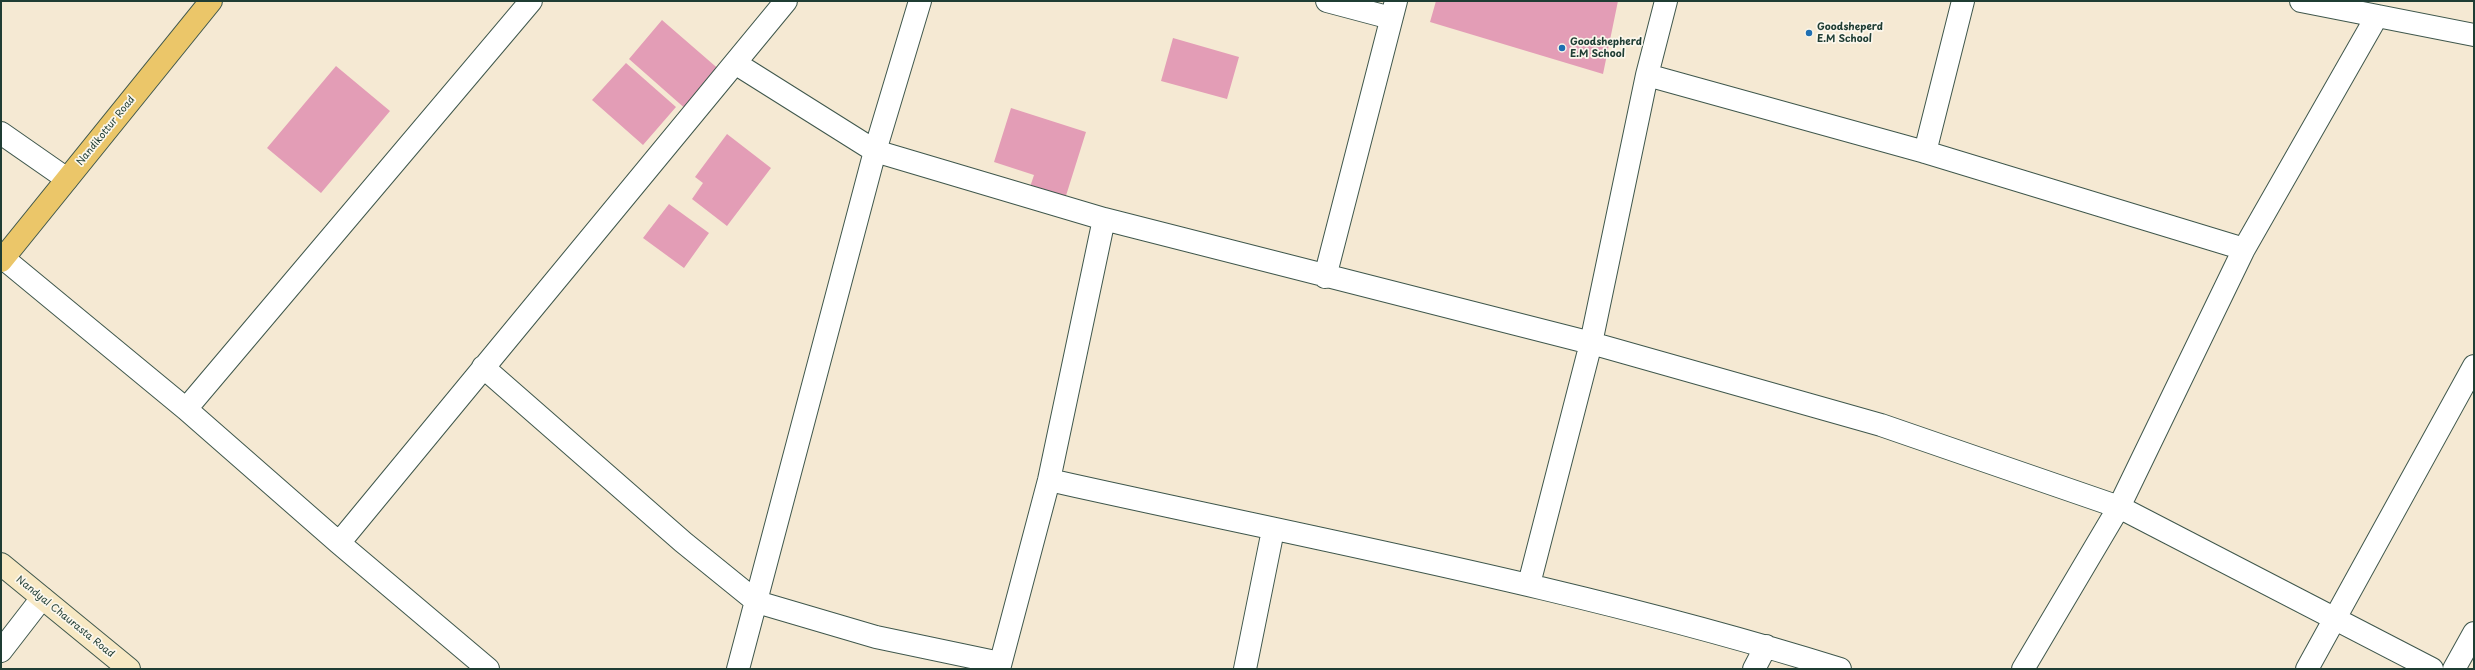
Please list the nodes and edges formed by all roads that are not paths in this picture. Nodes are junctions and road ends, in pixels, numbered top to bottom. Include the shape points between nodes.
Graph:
1 (211, 1) edge
2 (531, 1) edge
3 (786, 1) edge
4 (920, 1) edge
5 (1327, 1) edge
6 (1666, 1) edge
7 (1963, 1) edge
8 (2301, 1) edge
9 (1394, 9) edge
10 (2377, 16) junction
11 (2474, 35) edge
12 (735, 62) junction
13 (1647, 74) junction
14 (1, 133) edge
15 (875, 151) junction
16 (1925, 152) junction
17 (67, 179) junction
18 (1104, 219) junction
19 (2244, 249) junction
20 (2, 260) edge
21 (1325, 277) junction
22 (1591, 343) junction
23 (2474, 366) edge
24 (483, 367) junction
25 (186, 409) junction
26 (1049, 480) junction
27 (2119, 508) junction
28 (1272, 530) junction
29 (339, 543) junction
30 (1, 564) edge
31 (1529, 584) junction
32 (42, 598) junction
33 (757, 602) junction
34 (2335, 618) junction
35 (2474, 632) edge
36 (1766, 646) junction
37 (1, 651) edge
38 (1000, 666) edge
39 (129, 669) edge
40 (488, 669) edge
41 (738, 669) edge
42 (1245, 669) edge
43 (1754, 669) edge
44 (1840, 669) edge
45 (2023, 669) edge
46 (2307, 669) edge
47 (2432, 669) edge
48 (2454, 669) edge

1 - 17 main road, Nandikottur Road
2 - 25 street
3 - 12 street
4 - 15 street
5 - 9 street
6 - 13 street
7 - 16 street
8 - 10 street
9 - 21 street
10 - 11 street
10 - 19 street
12 - 15 street
12 - 24 street
13 - 16 street
13 - 22 street
14 - 17 street
15 - 18 street
15 - 33 street
16 - 19 street
17 - 20 main road, Nandikottur Road
18 - 21 street
18 - 26 street
19 - 27 street
20 - 25 street
21 - 22 street
22 - 27 street via 1881,425
22 - 31 street
23 - 34 street
24 - 29 street
24 - 33 street via 683,542
25 - 29 street
26 - 28 street
26 - 38 street
27 - 34 street
27 - 45 street
28 - 31 street
28 - 42 street
29 - 40 street
30 - 32 street, Nandyal Chaurasta Road
31 - 36 street
32 - 37 street
32 - 39 street, Nandyal Chaurasta Road
33 - 38 street via 876,637
33 - 41 street
34 - 46 street
34 - 47 street
35 - 48 street
36 - 43 street
36 - 44 street

